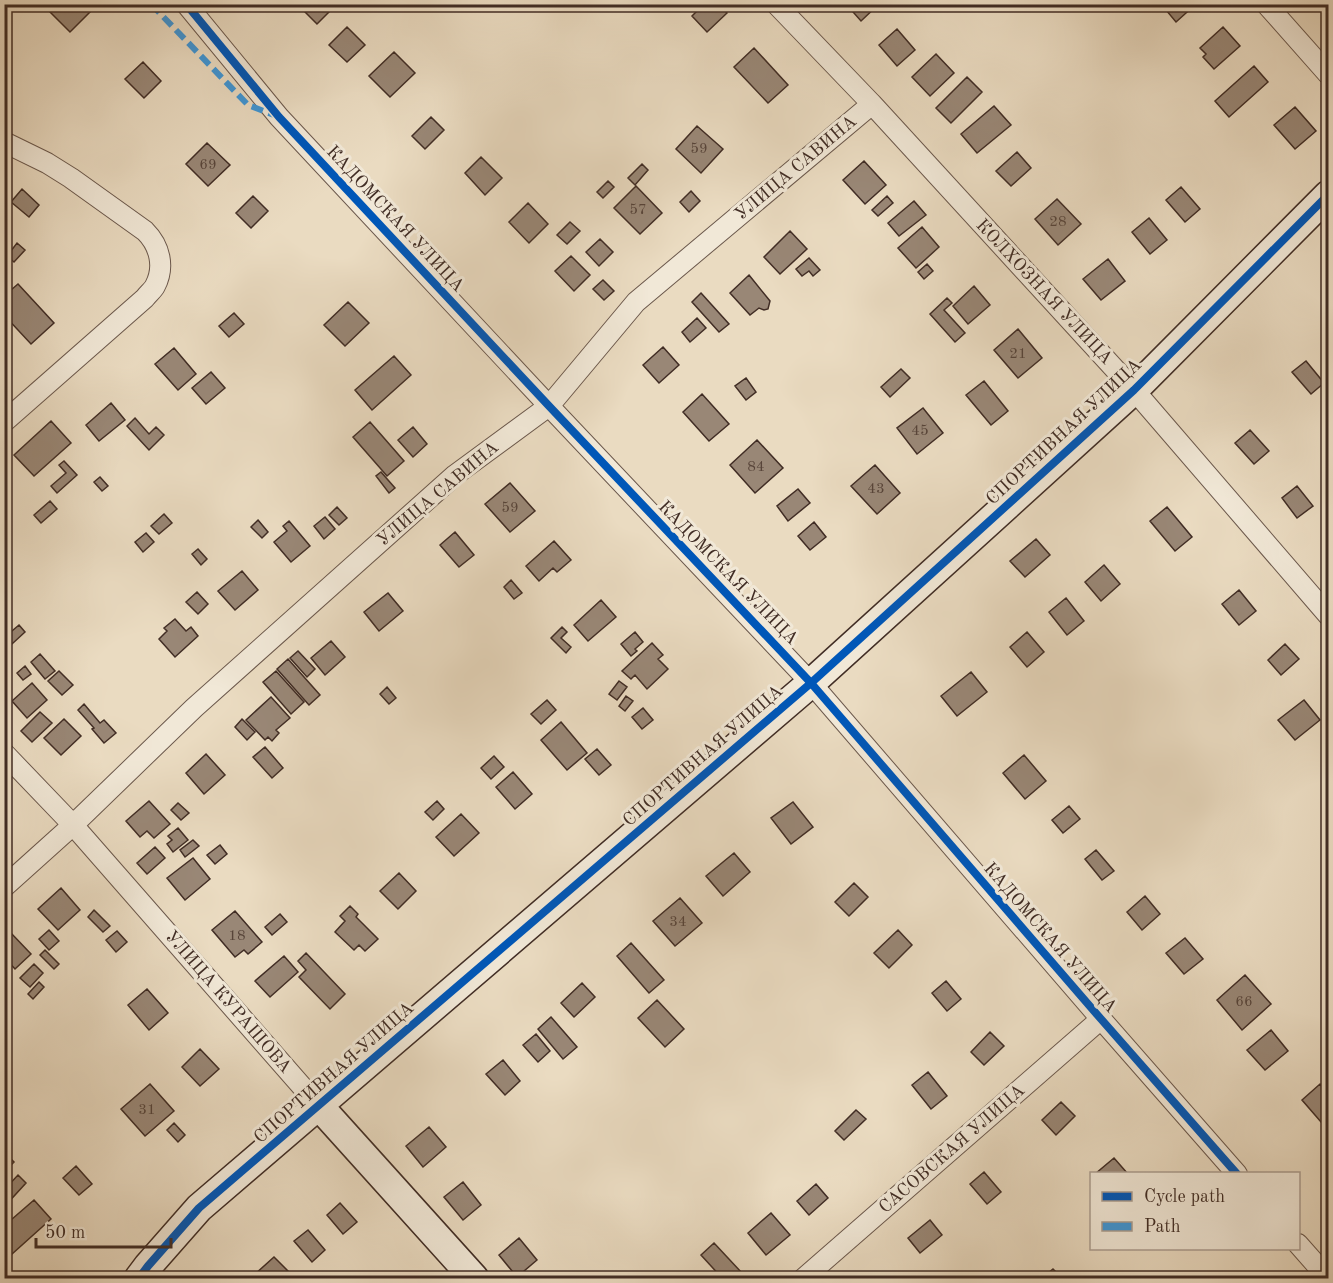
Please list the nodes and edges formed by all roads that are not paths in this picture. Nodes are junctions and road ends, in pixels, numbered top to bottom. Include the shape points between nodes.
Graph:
1 (186, 4) edge
2 (776, 4) edge
3 (1266, 4) edge
4 (1329, 74) edge
5 (872, 104) junction
6 (4, 142) edge
7 (1329, 195) edge
8 (1134, 390) junction
9 (549, 406) junction
10 (4, 422) edge
11 (1329, 615) edge
12 (812, 683) junction
13 (4, 753) edge
14 (73, 825) junction
15 (4, 887) edge
16 (1101, 1019) junction
17 (320, 1106) junction
18 (1236, 1172) edge
19 (1300, 1245) edge
20 (139, 1278) edge
21 (474, 1278) edge
22 (804, 1278) edge
23 (1329, 1278) edge

1 - 9 street, КАДОМСКАЯ УЛИЦА via 279,117
2 - 5 street, КОЛХОЗНАЯ УЛИЦА
3 - 4 street
5 - 8 street, КОЛХОЗНАЯ УЛИЦА
5 - 9 street, УЛИЦА САВИНА via 636,302
6 - 10 street via 71,178 145,231 159,251 160,265 154,287 145,298
7 - 8 street, СПОРТИВНАЯ УЛИЦА
8 - 11 street, КОЛХОЗНАЯ УЛИЦА
8 - 12 street, СПОРТИВНАЯ УЛИЦА
9 - 12 street, КАДОМСКАЯ УЛИЦА
9 - 14 street, УЛИЦА САВИНА via 455,475 194,708
12 - 16 street, КАДОМСКАЯ УЛИЦА
12 - 17 street, СПОРТИВНАЯ УЛИЦА
13 - 14 street, УЛИЦА КУРАШОВА
14 - 15 street, УЛИЦА САВИНА
14 - 17 street, УЛИЦА КУРАШОВА
16 - 18 street, КАДОМСКАЯ УЛИЦА
16 - 22 street, САСОВСКАЯ УЛИЦА
17 - 20 street, СПОРТИВНАЯ УЛИЦА via 199,1208
17 - 21 street, УЛИЦА КУРАШОВА
19 - 23 street

